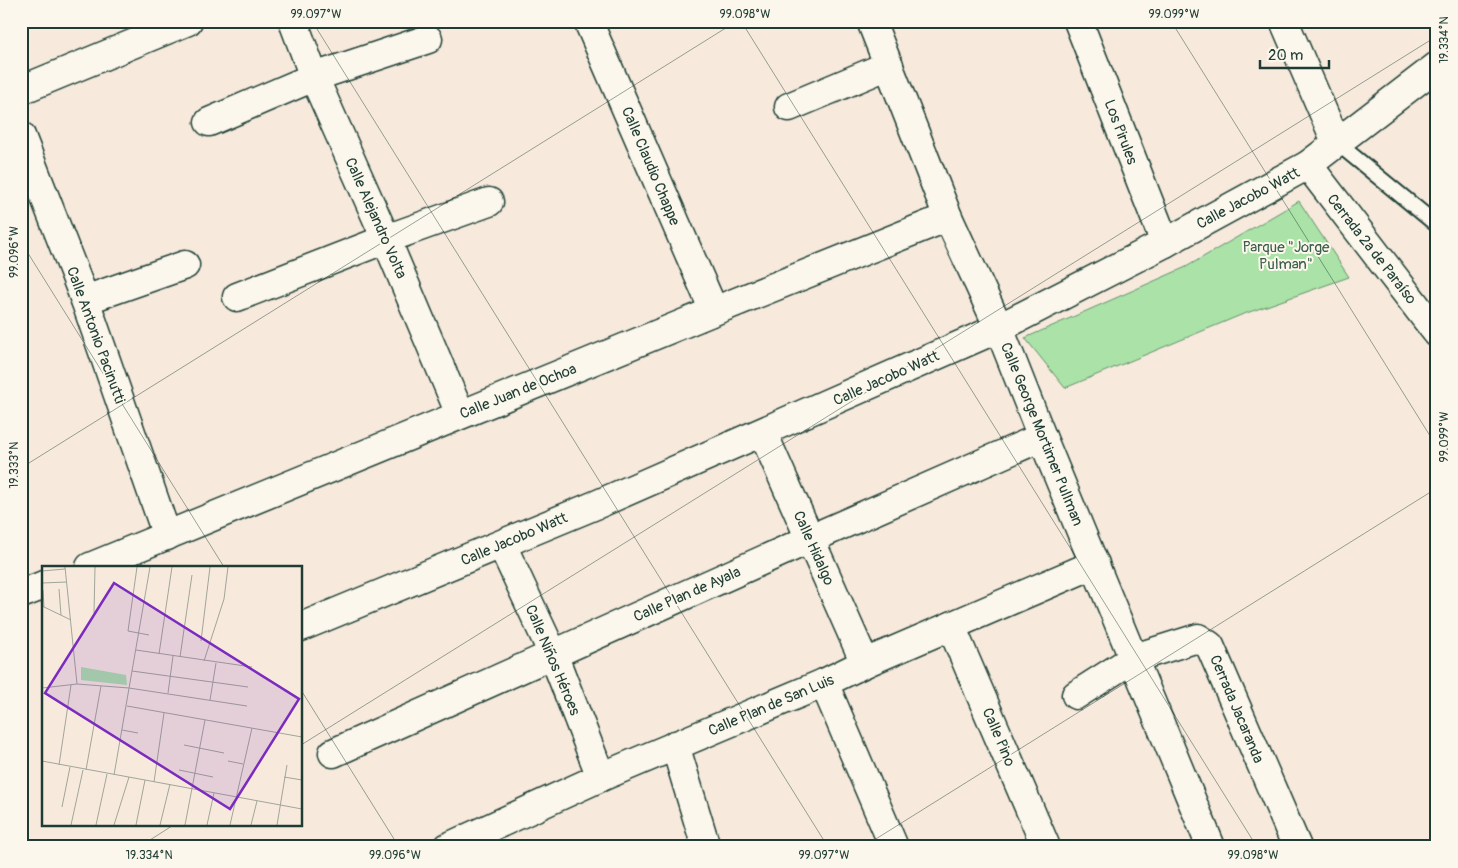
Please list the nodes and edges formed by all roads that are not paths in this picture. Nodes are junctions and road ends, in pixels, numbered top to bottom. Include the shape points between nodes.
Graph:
1 (188, 21) edge
2 (292, 21) edge
3 (588, 21) edge
4 (871, 21) edge
5 (1078, 21) edge
6 (1284, 21) edge
7 (150, 28) edge
8 (428, 39) dead end
9 (889, 65) junction
10 (1437, 66) edge
11 (314, 77) junction
12 (21, 90) edge
13 (789, 107) dead end
14 (210, 122) dead end
15 (21, 136) edge
16 (1336, 142) junction
17 (1308, 165) junction
18 (489, 202) dead end
19 (948, 217) junction
20 (1437, 225) edge
21 (386, 239) junction
22 (1165, 243) junction
23 (185, 266) dead end
24 (237, 297) dead end
25 (84, 300) junction
26 (714, 310) junction
27 (999, 328) junction
28 (1437, 333) edge
29 (460, 414) junction
30 (763, 433) junction
31 (1042, 437) junction
32 (167, 536) junction
33 (810, 539) junction
34 (502, 545) junction
35 (1095, 564) junction
36 (92, 566) edge
37 (42, 586) edge
38 (21, 594) edge
39 (951, 626) junction
40 (302, 627) edge
41 (553, 654) junction
42 (1134, 658) junction
43 (865, 663) junction
44 (824, 683) junction
45 (1076, 695) dead end
46 (675, 745) junction
47 (333, 753) dead end
48 (601, 777) junction
49 (448, 847) edge
50 (706, 847) edge
51 (894, 847) edge
52 (1046, 847) edge
53 (1211, 847) edge
54 (1296, 847) edge

1 - 7 street
2 - 11 street, Calle Alejandro Volta
3 - 26 street, Calle Claudio Chappe
4 - 9 street, Calle George Mortimer Pullman
5 - 22 street, Los Pirules
6 - 16 street
7 - 12 street
8 - 11 street
9 - 13 street
9 - 19 street, Calle George Mortimer Pullman
10 - 16 street, Calle Jacobo Watt
11 - 14 street
11 - 21 street, Calle Alejandro Volta
15 - 25 street, Calle Antonio Pacinutti
16 - 17 street, Calle Jacobo Watt
16 - 20 lane
17 - 22 street, Calle Jacobo Watt
17 - 28 street, Cerrada 2ª de Paraíso
18 - 21 street
19 - 26 street, Calle Juan de Ochoa
19 - 27 street, Calle George Mortimer Pullman
21 - 24 street
21 - 29 street, Calle Alejandro Volta
22 - 27 street, Calle Jacobo Watt
23 - 25 street
25 - 32 street, Calle Antonio Pacinutti
26 - 29 street, Calle Juan de Ochoa
27 - 30 street, Calle Jacobo Watt
27 - 31 street, Calle George Mortimer Pullman
29 - 32 street, Calle Juan de Ochoa
30 - 33 street, Calle Hidalgo
30 - 34 street, Calle Jacobo Watt
31 - 33 street, Calle Plan de Ayala
31 - 35 street, Calle George Mortimer Pullman
32 - 36 street, Calle Juan de Ochoa
33 - 41 street, Calle Plan de Ayala
33 - 43 street, Calle Hidalgo
34 - 40 street, Calle Jacobo Watt
34 - 41 street, Calle Niños Héroes
35 - 39 street, Calle Plan de San Luis
35 - 42 street, Calle George Mortimer Pullman
37 - 38 street
39 - 43 street, Calle Plan de San Luis
39 - 52 street, Calle Pino
41 - 47 street, Calle Plan de Ayala
41 - 48 street, Calle Niños Héroes
42 - 45 street
42 - 53 street, Calle George Mortimer Pullman
42 - 54 street, Cerrada Jacaranda via 1198,638 1210,646
43 - 44 street, Calle Plan de San Luis
44 - 46 street, Calle Plan de San Luis
44 - 51 street
46 - 48 street, Calle Plan de San Luis
46 - 50 street
48 - 49 street, Calle Plan de San Luis

